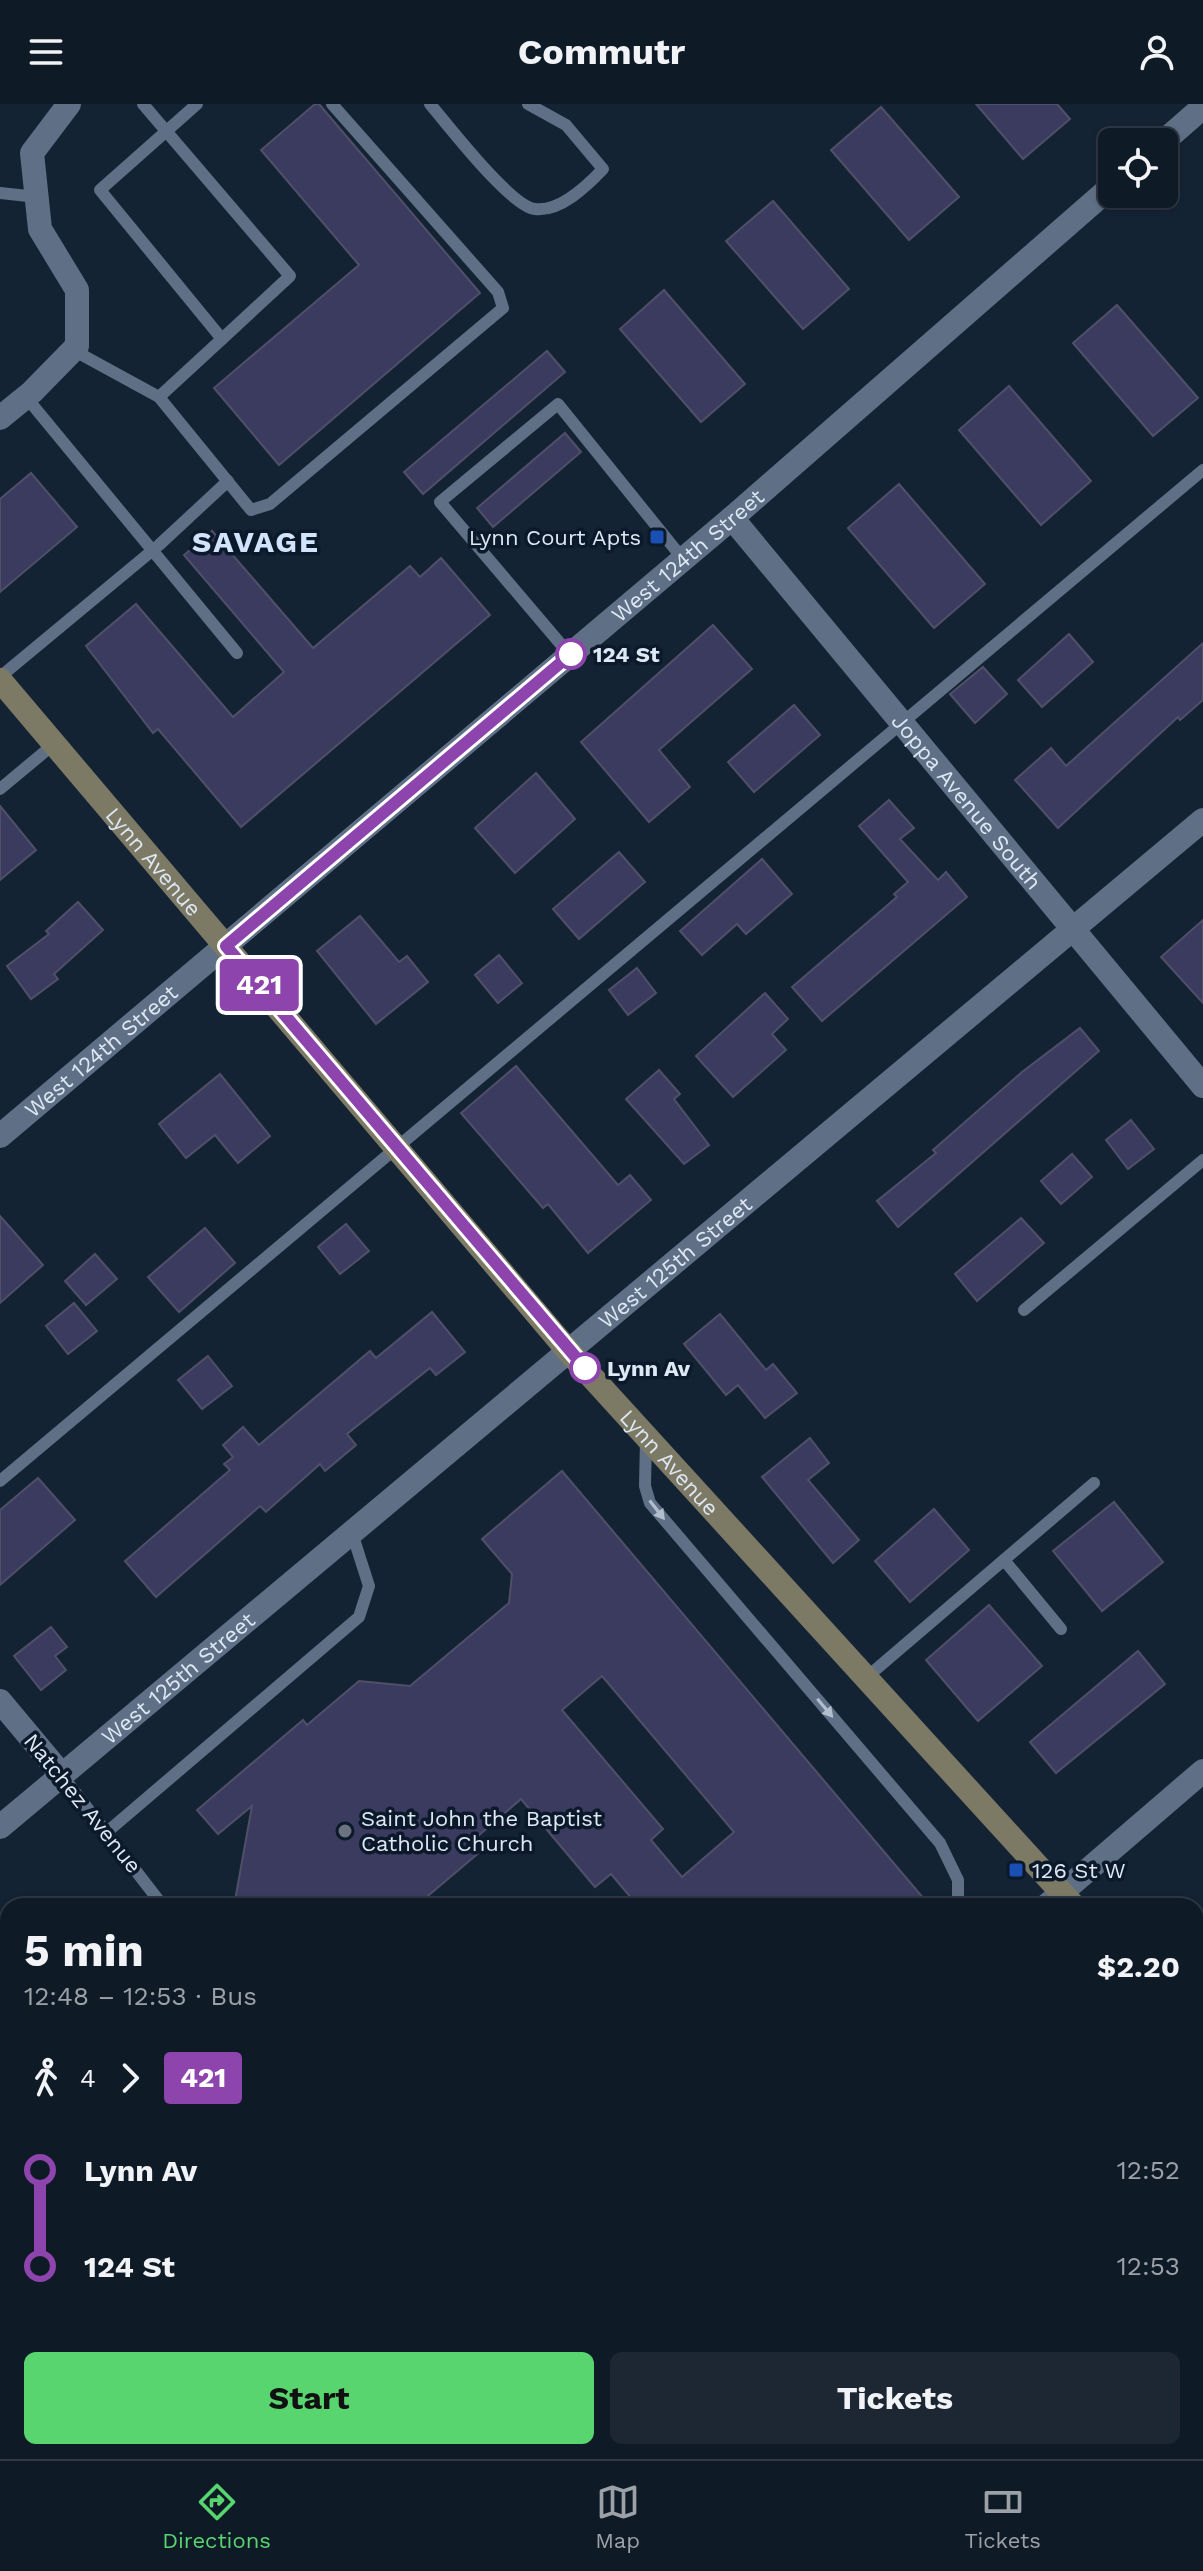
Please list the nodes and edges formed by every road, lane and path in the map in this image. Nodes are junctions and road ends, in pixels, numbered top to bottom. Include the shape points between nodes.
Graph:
1 (69, 104) edge
2 (143, 104) edge
3 (197, 104) edge
4 (332, 104) edge
5 (430, 104) edge
6 (528, 104) edge
7 (1203, 107) edge
8 (1178, 129) edge
9 (166, 132) junction
10 (0, 193) edge
11 (37, 197) junction
12 (1098, 198) edge
13 (222, 339) junction
14 (73, 350) junction
15 (26, 397) junction
16 (159, 397) junction
17 (0, 418) edge
18 (1203, 470) edge
19 (228, 481) junction
20 (732, 518) junction
21 (154, 550) junction
22 (683, 559) junction
23 (237, 653) dead end
24 (570, 655) junction
25 (0, 678) edge
26 (901, 722) junction
27 (54, 744) junction
28 (0, 789) edge
29 (1203, 820) edge
30 (1074, 931) junction
31 (226, 946) junction
32 (1203, 1086) edge
33 (0, 1136) edge
34 (397, 1148) junction
35 (1203, 1160) edge
36 (1024, 1310) dead end
37 (570, 1353) junction
38 (646, 1436) junction
39 (0, 1481) edge
40 (1094, 1483) dead end
41 (352, 1533) junction
42 (1004, 1560) junction
43 (1061, 1629) dead end
44 (867, 1677) junction
45 (0, 1701) edge
46 (1203, 1771) edge
47 (61, 1774) junction
48 (0, 1827) edge
49 (107, 1832) junction
50 (157, 1898) edge
51 (958, 1898) edge
52 (1058, 1898) edge
53 (1065, 1898) edge

1 - 11 street via 32,153
2 - 9 lane
3 - 9 lane
4 - 19 lane via 498,292 503,308 270,504 251,510
5 - 6 lane via 510,194 532,209 551,208 603,169 566,125
7 - 8 street
9 - 13 lane via 100,190
9 - 13 lane via 290,276
10 - 11 lane
11 - 14 street via 40,229 77,290
12 - 20 street, West 124th Street
13 - 16 lane
14 - 15 street
14 - 16 lane
15 - 17 street
15 - 21 lane
16 - 19 lane
18 - 26 lane
19 - 21 lane
20 - 22 street, West 124th Street
20 - 26 street, Joppa Avenue South
21 - 23 lane
21 - 25 lane
22 - 24 street, West 124th Street
22 - 24 lane via 558,404 440,502
24 - 31 street, West 124th Street
25 - 27 main road, Lynn Avenue
26 - 30 street, Joppa Avenue South
26 - 34 lane
27 - 28 lane
27 - 31 main road, Lynn Avenue
29 - 30 street, West 125th Street
30 - 32 street, Joppa Avenue South
30 - 37 street, West 125th Street
31 - 33 street, West 124th Street
31 - 34 main road, Lynn Avenue
34 - 37 main road, Lynn Avenue
34 - 39 lane
35 - 36 lane
37 - 38 main road, Lynn Avenue
37 - 41 street, West 125th Street
38 - 44 main road, Lynn Avenue
38 -> 51 lane via 650,1503 940,1843 958,1880
40 - 42 lane
41 - 47 street, West 125th Street
41 - 49 lane via 369,1586 359,1617
42 - 43 lane
42 - 44 lane
44 - 52 main road, Lynn Avenue
45 - 47 street, Natchez Avenue
46 - 53 street
47 - 48 street, West 125th Street
47 - 49 lane, Natchez Avenue
49 - 50 lane, Natchez Avenue

